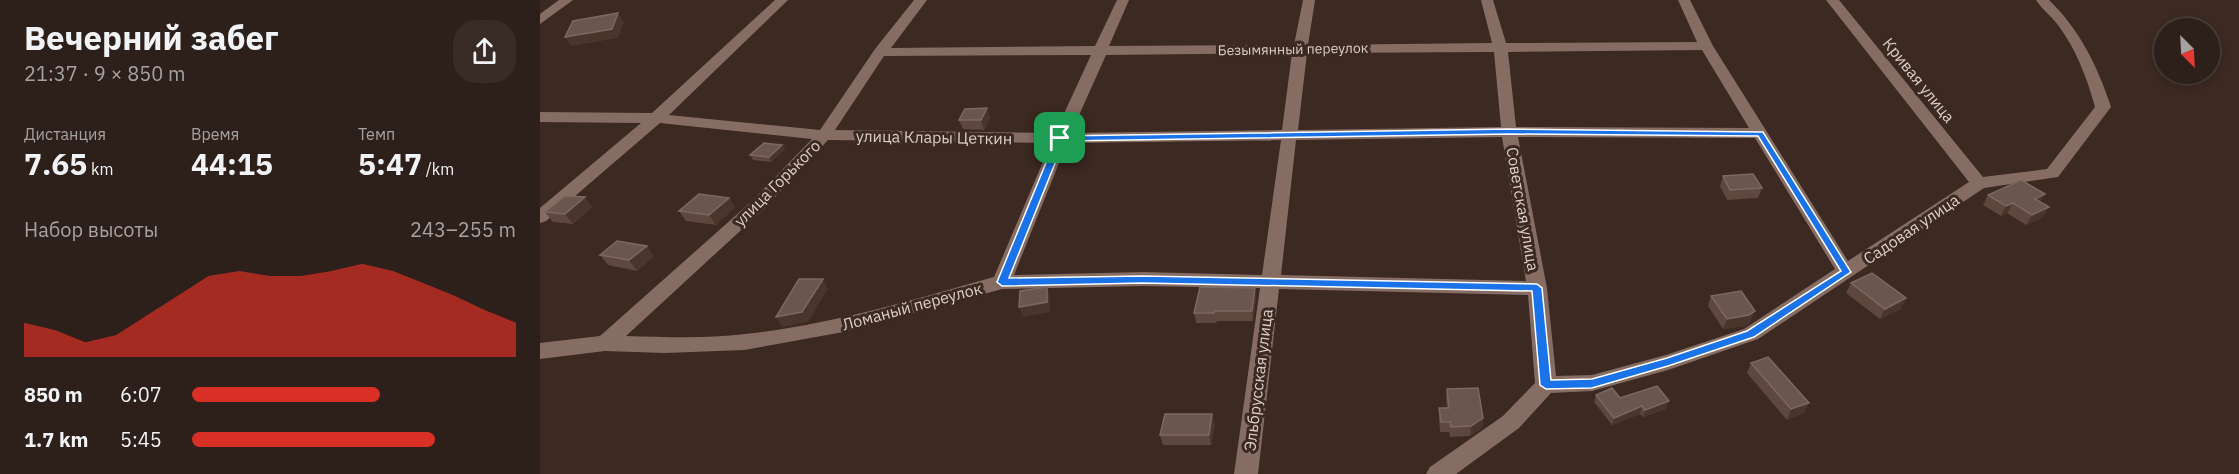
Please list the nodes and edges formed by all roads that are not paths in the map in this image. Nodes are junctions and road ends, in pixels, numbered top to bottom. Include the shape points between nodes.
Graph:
1 (567, 0) edge
2 (782, 0) edge
3 (921, 0) edge
4 (1123, 0) edge
5 (1309, 0) edge
6 (1487, 0) edge
7 (1684, 0) edge
8 (1832, 0) edge
9 (2042, 0) edge
10 (540, 20) edge
11 (1500, 46) junction
12 (1706, 46) junction
13 (1300, 49) junction
14 (1099, 50) junction
15 (880, 52) junction
16 (540, 117) edge
17 (655, 118) junction
18 (1509, 132) junction
19 (1760, 134) junction
20 (824, 135) junction
21 (1288, 136) junction
22 (1060, 138) junction
23 (1979, 183) junction
24 (540, 217) edge
25 (1846, 272) junction
26 (1002, 282) junction
27 (1271, 282) junction
28 (1537, 288) junction
29 (605, 343) junction
30 (540, 351) edge
31 (1546, 385) junction
32 (1246, 474) edge
33 (1438, 474) edge

1 - 10 street
2 - 17 street
3 - 15 street, улица Горького
4 - 14 street
5 - 13 street, Эльбрусская улица
6 - 11 street, Советская улица
7 - 12 street
8 - 23 street, Кривая улица
9 - 23 street, Садовая улица via 2072,36 2095,76 2103,107 2052,173
11 - 12 street, Безымянный переулок
11 - 13 street, Безымянный переулок
11 - 18 street, Советская улица
12 - 19 street
13 - 14 street, Безымянный переулок
13 - 21 street, Эльбрусская улица
14 - 15 street, Безымянный переулок
14 - 22 street
15 - 20 street, улица Горького
16 - 17 street, улица Клары Цеткин
17 - 20 street, улица Клары Цеткин
17 - 24 street
18 - 19 street, улица Клары Цеткин
18 - 21 street, улица Клары Цеткин
18 - 28 street, Советская улица
19 - 25 street
20 - 22 street, улица Клары Цеткин
20 - 29 street, улица Горького via 758,205
21 - 22 street, улица Клары Цеткин
21 - 27 street, Эльбрусская улица
22 - 26 street
23 - 25 street, Садовая улица
25 - 31 street, Садовая улица via 1751,334 1592,383
26 - 27 street, Ломаный переулок
26 - 29 street, Ломаный переулок via 849,324 744,342
27 - 28 street, Ломаный переулок
27 - 32 street, Эльбрусская улица
28 - 31 street, Советская улица
29 - 30 street, Ломаный переулок
31 - 33 street via 1511,422

